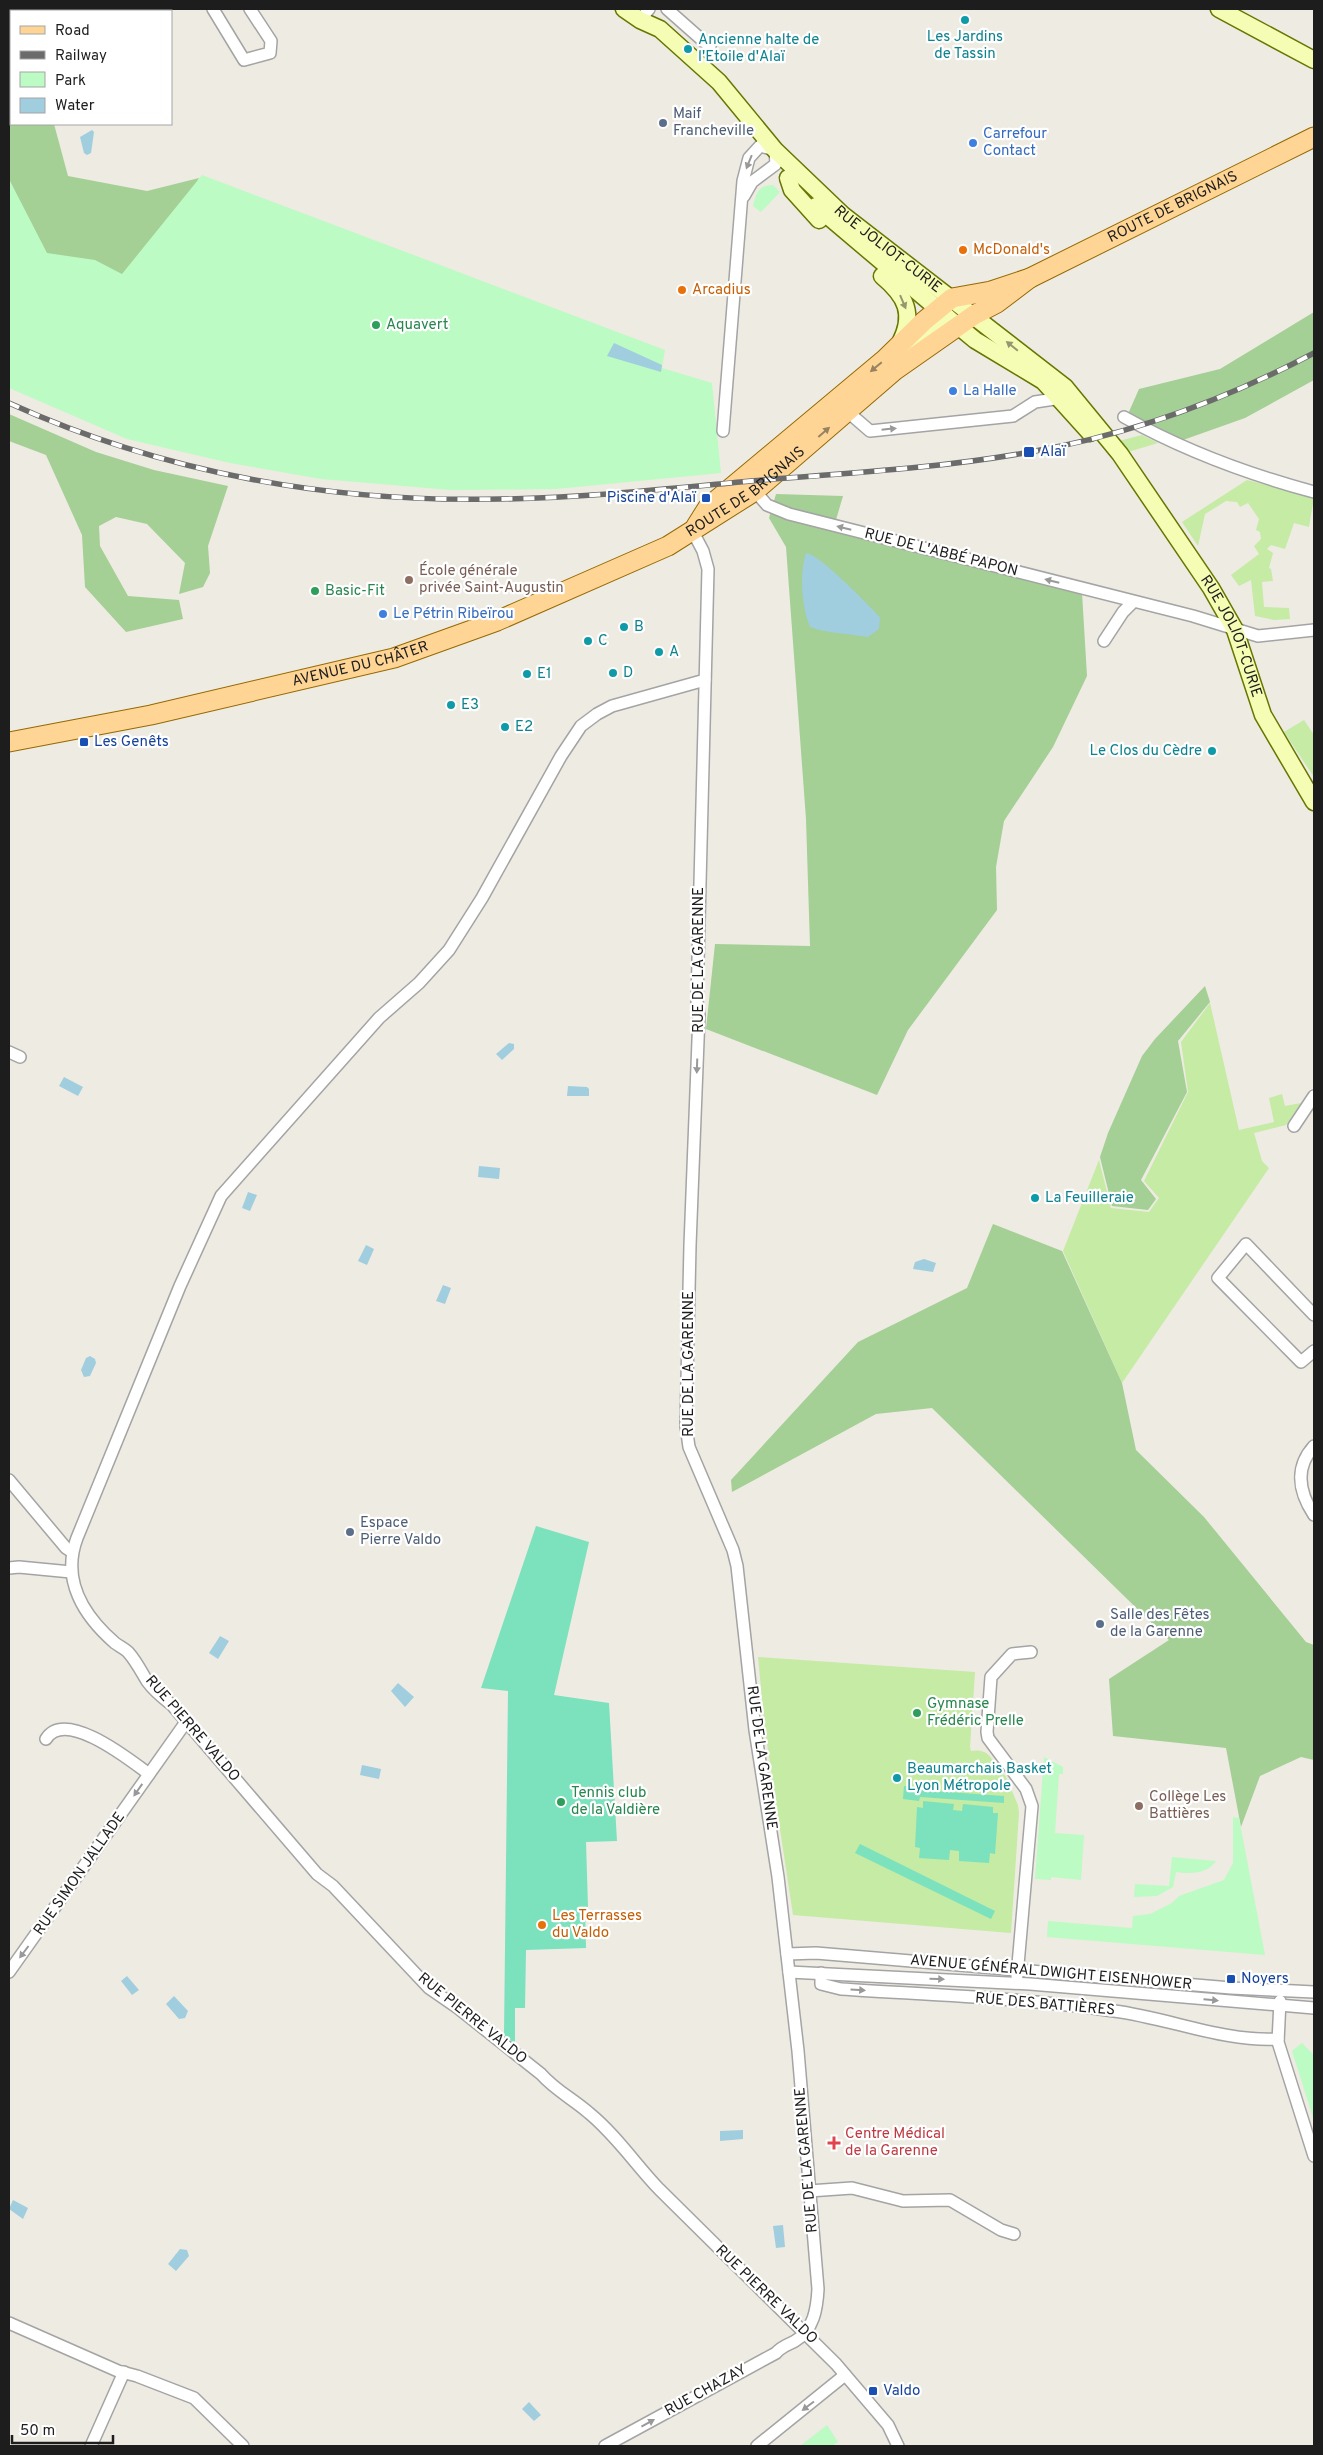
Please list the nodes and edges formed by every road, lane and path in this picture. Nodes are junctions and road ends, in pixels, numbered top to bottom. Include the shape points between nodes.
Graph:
1 (213, 9) edge
2 (250, 9) edge
3 (624, 9) edge
4 (667, 9) edge
5 (1219, 9) edge
6 (644, 14) edge
7 (710, 47) dead end
8 (1314, 60) edge
9 (1314, 137) edge
10 (770, 153) junction
11 (788, 178) junction
12 (744, 196) junction
13 (1030, 278) junction
14 (949, 313) junction
15 (974, 315) junction
16 (898, 347) junction
17 (1061, 398) junction
18 (848, 412) junction
19 (1124, 417) dead end
20 (724, 432) dead end
21 (1136, 479) junction
22 (755, 491) junction
23 (1314, 492) edge
24 (693, 532) junction
25 (1133, 602) junction
26 (1235, 630) junction
27 (1314, 630) edge
28 (1104, 641) dead end
29 (705, 680) junction
30 (9, 742) edge
31 (1314, 802) edge
32 (9, 1052) edge
33 (20, 1057) dead end
34 (1314, 1096) edge
35 (1294, 1126) dead end
36 (1314, 1315) edge
37 (1314, 1351) edge
38 (1314, 1446) edge
39 (9, 1480) edge
40 (1314, 1515) edge
41 (72, 1552) junction
42 (9, 1568) edge
43 (71, 1572) junction
44 (1031, 1652) dead end
45 (186, 1722) junction
46 (46, 1739) dead end
47 (149, 1774) junction
48 (787, 1954) junction
49 (1018, 1970) junction
50 (9, 1972) edge
51 (789, 1972) junction
52 (821, 1973) junction
53 (1017, 1984) junction
54 (1280, 1991) junction
55 (1314, 1992) edge
56 (1015, 2000) junction
57 (1280, 2006) junction
58 (1314, 2008) edge
59 (1278, 2039) junction
60 (1314, 2156) edge
61 (809, 2191) junction
62 (1014, 2234) dead end
63 (9, 2323) edge
64 (805, 2332) junction
65 (124, 2372) junction
66 (845, 2375) junction
67 (91, 2446) edge
68 (243, 2446) edge
69 (605, 2446) edge
70 (757, 2446) edge
71 (898, 2446) edge

1 - 2 street via 244,60 270,53 270,41
3 - 6 main road, RUE JOLIOT-CURIE
4 - 7 street
5 - 8 main road
6 - 10 main road, RUE JOLIOT-CURIE via 652,38 693,70
9 - 13 main road, ROUTE DE BRIGNAIS
10 - 11 main road, RUE JOLIOT-CURIE
10 - 12 street
10 -> 12 street via 749,158 743,181
10 - 14 main road, RUE JOLIOT-CURIE
11 - 14 main road, RUE JOLIOT-CURIE via 833,222
11 -> 16 main road, RUE JOLIOT-CURIE via 792,190 818,218 900,293 908,321
12 - 20 street
13 - 14 main road, ROUTE DE BRIGNAIS via 991,291
13 - 15 main road, ROUTE DE BRIGNAIS via 997,303
14 - 15 main road, ROUTE DE BRIGNAIS
14 - 15 main road, RUE JOLIOT-CURIE
14 - 16 main road, ROUTE DE BRIGNAIS
14 - 17 main road, RUE JOLIOT-CURIE via 975,340 1043,382
14 - 18 main road, ROUTE DE BRIGNAIS via 894,371
21 -> 15 main road, RUE JOLIOT-CURIE via 1120,454 1065,387
16 -> 24 main road, ROUTE DE BRIGNAIS via 708,507
18 -> 17 street via 870,431 1013,416 1035,402
17 - 21 main road, RUE JOLIOT-CURIE via 1113,458
22 -> 18 main road, ROUTE DE BRIGNAIS
19 - 23 street via 1164,439 1226,466
21 - 26 main road, RUE JOLIOT-CURIE via 1211,588
22 - 24 main road, ROUTE DE BRIGNAIS
25 -> 22 street, RUE DE L'ABBÉ PAPON via 789,514 767,505
24 - 29 street, RUE DE LA GARENNE via 708,569
24 - 30 main road, AVENUE DU CHÂTER via 668,546 497,620 394,658 151,715
25 - 26 street, RUE DE L'ABBÉ PAPON
25 - 28 street
26 - 27 street, RUE DE L'ABBÉ PAPON via 1258,636
26 - 31 main road, RUE JOLIOT-CURIE via 1263,715
29 - 41 street, RUE PIERRE VALDO via 612,706 581,726 449,950 419,983 379,1018 221,1196 180,1286
29 -> 48 street, RUE DE LA GARENNE via 697,1000 700,1015 690,1225 687,1437 737,1566 755,1730
32 - 33 street
34 - 35 street
36 - 37 street via 1246,1244 1218,1278 1301,1362
38 - 40 street via 1305,1456 1301,1485
39 - 41 street
41 - 43 street, RUE PIERRE VALDO
42 - 43 street
43 - 45 street, RUE PIERRE VALDO via 75,1592 83,1608 115,1643 125,1649 148,1682
44 - 49 street via 1012,1654 991,1677 987,1732 988,1738 1026,1789 1032,1806
45 - 47 street, RUE SIMON JALLADE
45 - 64 street, RUE PIERRE VALDO via 316,1874 333,1886 429,1988 588,2112 660,2190
46 - 47 street via 58,1729 73,1729 111,1746
47 -> 50 street, RUE SIMON JALLADE
48 - 49 street, AVENUE GÉNÉRAL DWIGHT EISENHOWER via 816,1953
48 - 51 street, RUE DE LA GARENNE
49 - 53 street
49 - 54 street, AVENUE GÉNÉRAL DWIGHT EISENHOWER
51 - 52 street, AVENUE GÉNÉRAL DWIGHT EISENHOWER
51 - 61 street, RUE DE LA GARENNE
52 -> 53 street, AVENUE GÉNÉRAL DWIGHT EISENHOWER
52 -> 56 street, RUE DES BATTIÈRES via 821,1984 841,1989
53 - 56 street
53 -> 57 street, AVENUE GÉNÉRAL DWIGHT EISENHOWER
54 - 55 street, AVENUE GÉNÉRAL DWIGHT EISENHOWER
54 - 57 street
56 - 59 street, RUE DES BATTIÈRES via 1141,2015 1254,2040
57 - 58 street, AVENUE GÉNÉRAL DWIGHT EISENHOWER
57 - 59 street
59 - 60 street
61 - 62 street via 852,2188 903,2201 950,2200 1001,2230
61 - 64 street, RUE DE LA GARENNE via 818,2289 816,2312
63 - 65 street
64 - 66 street, RUE PIERRE VALDO
69 -> 64 street, RUE CHAZAY via 776,2353
65 - 67 street
65 - 68 street via 194,2398
66 -> 70 street
66 - 71 street, RUE PIERRE VALDO via 888,2426

